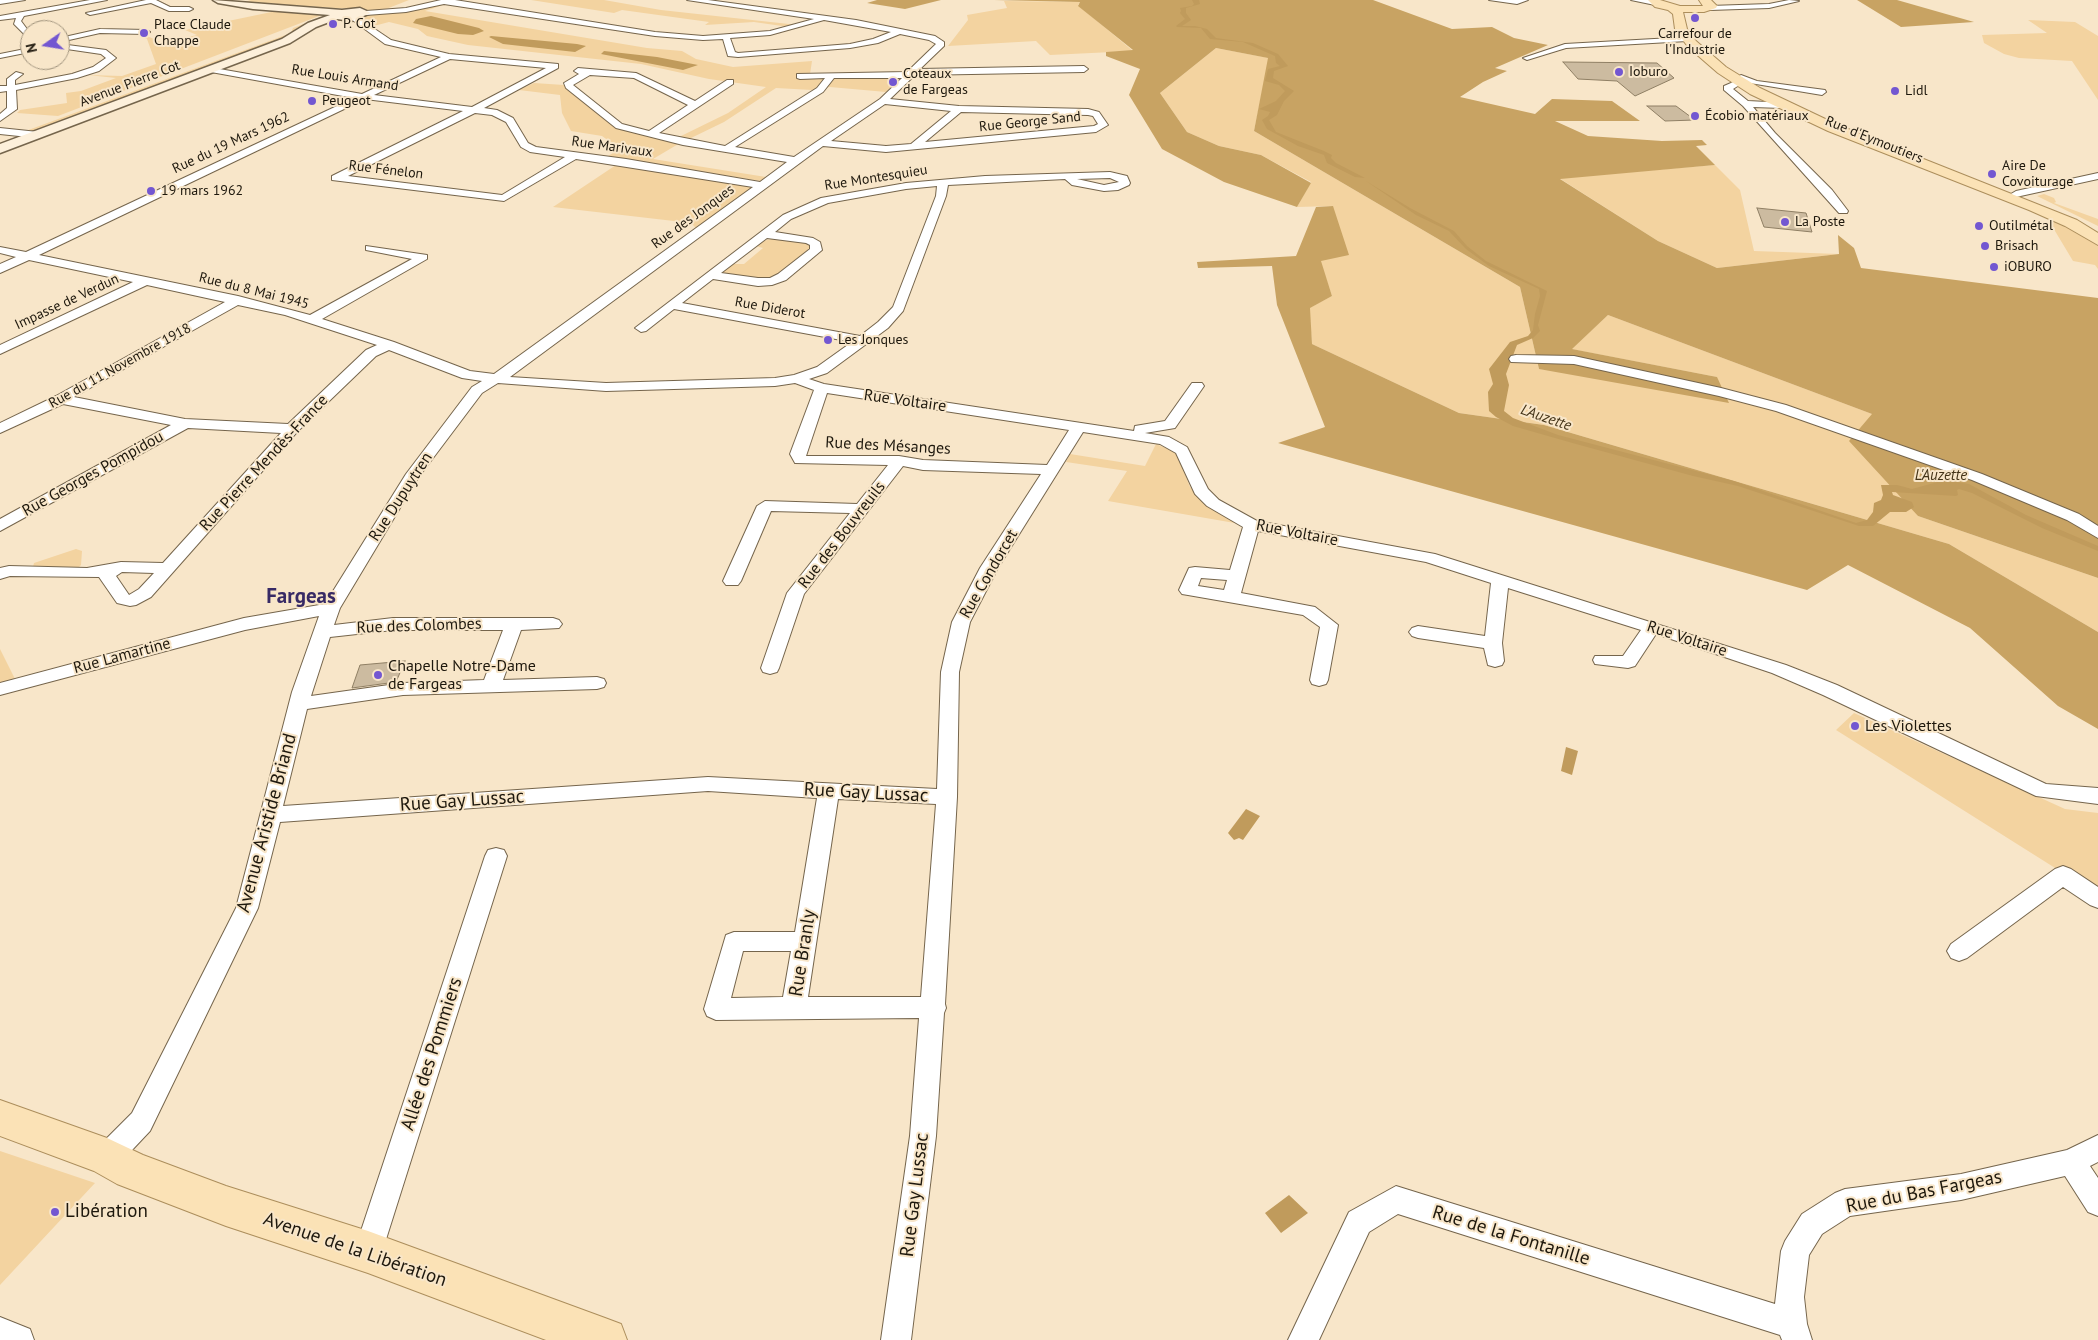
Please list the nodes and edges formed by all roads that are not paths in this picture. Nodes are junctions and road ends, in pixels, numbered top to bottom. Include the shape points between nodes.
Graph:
1 (21, 0) edge
2 (45, 0) edge
3 (103, 0) edge
4 (218, 0) edge
5 (484, 0) edge
6 (691, 0) edge
7 (1493, 0) edge
8 (1524, 0) edge
9 (1635, 0) edge
10 (1760, 0) edge
11 (1804, 0) edge
12 (151, 1) edge
13 (448, 1) edge
14 (1795, 1) edge
15 (0, 2) edge
16 (1654, 2) edge
17 (1704, 4) edge
18 (470, 6) junction
19 (1769, 6) junction
20 (1672, 8) junction
21 (189, 9) dead end
22 (31, 13) junction
23 (22, 14) junction
24 (366, 14) joint
25 (82, 15) dead end
26 (342, 15) junction
27 (826, 17) junction
28 (0, 18) edge
29 (20, 26) edge
30 (900, 31) junction
31 (146, 32) dead end
32 (70, 37) edge
33 (726, 37) junction
34 (1687, 39) junction
35 (70, 47) edge
36 (20, 52) edge
37 (0, 56) edge
38 (449, 56) junction
39 (1527, 58) dead end
40 (553, 68) junction
41 (211, 69) junction
42 (1084, 69) dead end
43 (588, 72) junction
44 (19, 74) dead end
45 (911, 74) junction
46 (800, 76) dead end
47 (831, 76) junction
48 (730, 82) dead end
49 (1736, 83) junction
50 (11, 88) junction
51 (0, 89) edge
52 (364, 96) junction
53 (883, 101) junction
54 (1793, 103) junction
55 (697, 104) junction
56 (1746, 104) junction
57 (475, 109) junction
58 (958, 109) junction
59 (0, 118) edge
60 (0, 131) edge
61 (652, 133) junction
62 (38, 135) junction
63 (0, 138) edge
64 (21, 141) junction
65 (823, 143) junction
66 (913, 147) junction
67 (0, 149) edge
68 (726, 149) junction
69 (575, 155) junction
70 (796, 160) junction
71 (1067, 176) dead end
72 (2098, 176) edge
73 (943, 183) junction
74 (762, 185) junction
75 (2016, 194) junction
76 (1843, 211) dead end
77 (2098, 233) edge
78 (765, 234) junction
79 (2098, 240) edge
80 (370, 248) dead end
81 (0, 250) edge
82 (29, 256) junction
83 (0, 268) edge
84 (710, 275) junction
85 (146, 281) junction
86 (238, 300) junction
87 (672, 306) junction
88 (312, 320) junction
89 (641, 328) dead end
90 (862, 340) junction
91 (389, 345) junction
92 (0, 350) edge
93 (1516, 359) dead end
94 (796, 378) junction
95 (495, 379) junction
96 (1197, 386) dead end
97 (822, 388) junction
98 (477, 390) joint
99 (61, 399) junction
100 (185, 423) junction
101 (1079, 426) junction
102 (0, 429) edge
103 (292, 429) junction
104 (1106, 431) junction
105 (900, 461) junction
106 (1051, 470) junction
107 (862, 509) junction
108 (1252, 525) junction
109 (0, 526) edge
110 (2098, 533) edge
111 (168, 568) junction
112 (111, 570) junction
113 (0, 574) edge
114 (1236, 576) junction
115 (1500, 579) junction
116 (732, 581) dead end
117 (1230, 596) junction
118 (331, 608) junction
119 (515, 623) junction
120 (554, 624) dead end
121 (1652, 627) junction
122 (323, 632) junction
123 (1418, 632) dead end
124 (1493, 643) junction
125 (1602, 660) dead end
126 (1495, 661) dead end
127 (770, 668) dead end
128 (1319, 680) dead end
129 (597, 683) dead end
130 (491, 686) junction
131 (0, 688) edge
132 (299, 704) junction
133 (829, 790) junction
134 (2098, 796) edge
135 (947, 798) junction
136 (271, 815) junction
137 (496, 856) dead end
138 (2098, 899) edge
139 (805, 941) junction
140 (1959, 951) dead end
141 (794, 1007) junction
142 (934, 1008) junction
143 (0, 1118) edge
144 (2098, 1148) edge
145 (107, 1157) junction
146 (2071, 1162) junction
147 (2098, 1202) edge
148 (368, 1252) junction
149 (0, 1332) edge
150 (1795, 1332) edge
151 (19, 1340) edge
152 (605, 1340) edge
153 (896, 1340) edge
154 (1303, 1340) edge

1 - 15 street
2 - 22 street
3 - 22 street
4 - 26 street
5 - 18 street
6 - 27 street
7 - 8 street
9 - 16 street
10 - 14 street
10 - 19 street
11 - 14 street
12 - 21 street via 173,10
12 - 25 street
13 - 18 street
13 - 24 street
14 - 19 street
16 - 20 main road
17 - 19 street
17 - 20 main road
17 - 49 main road via 1689,18 1689,29
18 - 33 street via 655,34
20 - 34 main road via 1678,13
22 - 23 street
23 - 28 street
23 - 29 street
24 - 26 street via 360,11
26 - 38 street via 388,42
26 - 41 street, Avenue Pierre Cot via 286,42
27 - 30 street
27 - 33 street via 794,28
30 - 33 street via 850,46 738,55 731,54
30 - 45 street, Rue des Jonques via 940,41 941,44
31 - 32 street via 91,32
34 - 39 street via 1565,46
34 - 49 main road
35 - 50 street via 103,52 112,58 96,69 74,76
36 - 37 street
38 - 40 street
38 - 52 street, Rue du 19 Mars 1962
40 - 43 street
40 - 57 street
41 - 52 street, Rue Louis Armand
41 - 62 street, Avenue Pierre Cot
42 - 45 street
43 - 55 street via 636,76
43 - 61 street via 568,83 569,86 619,126
44 - 50 street via 10,79
45 - 47 street
45 - 53 street, Rue des Jonques
46 - 47 street
47 - 68 street via 820,90
48 - 55 street
49 - 54 main road
49 - 54 street via 1822,92
49 - 56 street
50 - 51 street
50 - 59 street via 12,109
52 - 57 street, Rue Louis Armand
52 - 82 street, Rue du 19 Mars 1962
53 - 58 street, Rue George Sand
53 - 65 street, Rue des Jonques
54 - 56 street
54 - 75 main road, Rue d'Eymoutiers
54 - 79 main road via 1833,128 2036,207
55 - 61 street
56 - 76 street
57 - 69 street, Rue Marivaux via 494,112 510,120 524,145 533,150
57 - 69 street, Rue Fénelon via 336,178 504,198
58 - 66 street
58 - 66 street, Rue George Sand via 1088,112 1096,114 1103,125 1096,129
60 - 62 street
61 - 68 street
62 - 64 street, Avenue Pierre Cot
63 - 64 street
64 - 67 street, Avenue Pierre Cot
65 - 66 street, Rue George Sand via 865,148
65 - 70 street, Rue des Jonques
68 - 70 street
69 - 74 street, Rue Marivaux
70 - 74 street, Rue des Jonques
71 - 73 street, Rue Montesquieu
72 - 75 street
73 - 78 street, Rue Montesquieu via 847,194 825,200 787,217
73 - 90 street via 899,308 884,325
74 - 95 street, Rue des Jonques
75 - 77 main road, Rue d'Eymoutiers
78 - 84 street, Rue Montesquieu
78 - 84 street via 809,240 816,244 816,250 772,281
80 - 88 street via 423,257
81 - 82 street, Rue du 8 Mai 1945
82 - 83 street, Rue du 19 Mars 1962
82 - 85 street, Rue du 8 Mai 1945
84 - 87 street, Rue Montesquieu
85 - 86 street, Rue du 8 Mai 1945
85 - 92 street, Impasse de Verdun
86 - 88 street, Rue du 8 Mai 1945
86 - 99 street, Rue du 11 Novembre 1918
87 - 89 street, Rue Montesquieu
87 - 90 street, Rue Diderot
88 - 91 street, Rue du 8 Mai 1945
90 - 94 street via 822,370
91 - 95 street, Rue du 8 Mai 1945 via 467,375
91 - 103 street, Rue Pierre Mendès-France via 371,353
93 - 110 street via 1574,360 1781,408 1977,477 2073,517
94 - 95 street via 775,382 606,387
94 - 97 street, Rue Voltaire
95 - 98 street, Rue des Jonques
96 - 104 street via 1170,425
97 - 101 street, Rue Voltaire
97 - 105 street, Rue des Mésanges via 798,454 800,460
98 - 118 street, Rue Dupuytren via 411,477
99 - 100 street
99 - 102 street, Rue du 11 Novembre 1918
100 - 103 street
100 - 109 street, Rue Georges Pompidou
101 - 104 street, Rue Voltaire
101 - 106 street, Rue Condorcet
103 - 111 street, Rue Pierre Mendès-France
104 - 108 street, Rue Voltaire via 1164,440 1182,450 1201,491 1213,503
105 - 106 street, Rue des Mésanges via 923,465
105 - 107 street, Rue des Bouvreuils
106 - 135 street, Rue Condorcet via 989,568 961,622 950,672
107 - 116 street via 765,506
107 - 127 street, Rue des Bouvreuils via 796,593
108 - 114 street
108 - 115 street, Rue Voltaire via 1429,558
111 - 112 street via 121,567
111 - 112 street, Rue Pierre Mendès-France via 145,593 130,601 123,599 107,576
112 - 113 street via 9,571
114 - 117 street
114 - 117 street via 1195,572 1188,590
115 - 121 street, Rue Voltaire
115 - 124 street
117 - 128 street via 1309,611 1329,625
118 - 122 street, Avenue Aristide Briand
118 - 131 street, Rue Lamartine via 244,624
119 - 120 street, Rue des Colombes
119 - 122 street, Rue des Colombes via 393,624
119 - 130 street
121 - 125 street via 1628,662
121 - 134 street, Rue Voltaire via 1779,669 1830,690 2043,791
122 - 132 street, Avenue Aristide Briand
123 - 124 street
124 - 126 street
129 - 130 street
130 - 132 street via 402,689
132 - 136 street, Avenue Aristide Briand
133 - 135 street, Rue Gay Lussac
133 - 136 street, Rue Gay Lussac via 708,784
133 - 139 street, Rue Branly
135 - 142 street, Rue Gay Lussac
136 - 145 street, Avenue Aristide Briand via 247,908 141,1122
137 - 148 street, Allée des Pommiers
138 - 140 street via 2063,875
139 - 141 street, Rue Branly
139 - 141 street via 734,942 716,1009
141 - 142 street, Rue Branly
142 - 153 street, Rue Gay Lussac via 923,1136
143 - 145 main road, Avenue de la Libération
144 - 146 street, Rue du Bas Fargeas
145 - 148 main road, Avenue de la Libération via 131,1170 226,1206
146 - 147 street
146 - 150 street, Rue du Bas Fargeas via 1961,1187 1845,1203 1812,1224 1795,1251 1788,1297
148 - 152 main road, Avenue de la Libération
149 - 151 street
150 - 154 street, Rue de la Fontanille via 1396,1200 1359,1222

